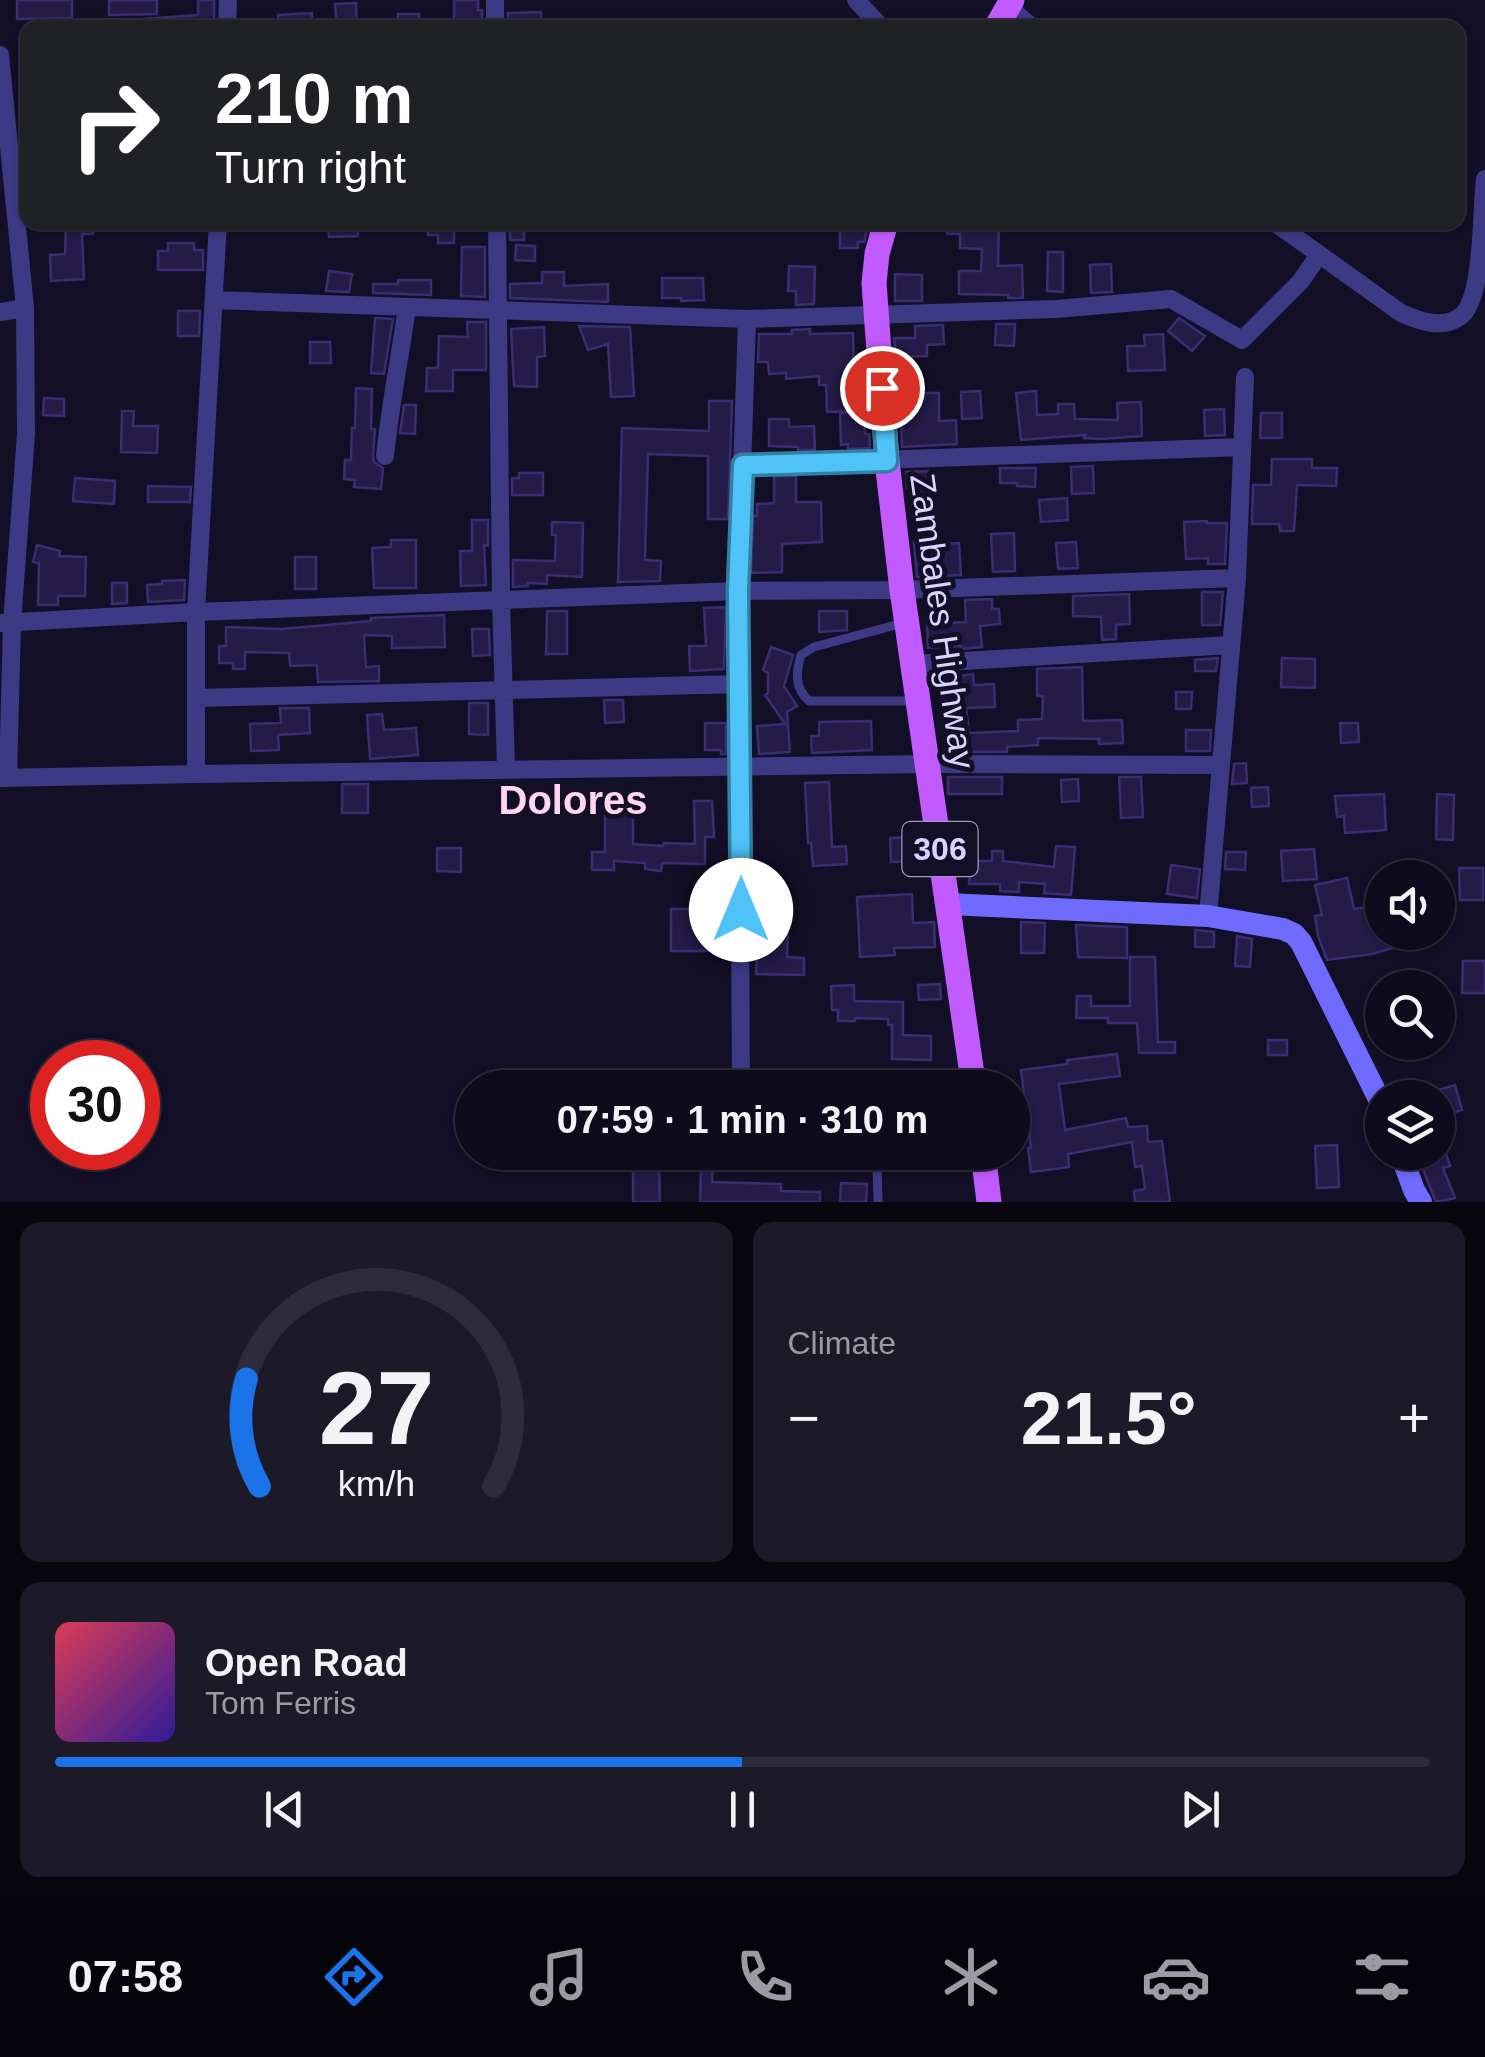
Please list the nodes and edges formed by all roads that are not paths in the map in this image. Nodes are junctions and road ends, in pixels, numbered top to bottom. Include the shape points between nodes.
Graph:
1 (856, 0) edge
2 (875, 20) edge
3 (0, 55) edge
4 (1485, 178) edge
5 (14, 192) edge
6 (218, 230) edge
7 (498, 230) edge
8 (884, 230) edge
9 (1285, 230) edge
10 (1319, 255) junction
11 (214, 300) junction
12 (407, 307) junction
13 (25, 308) junction
14 (497, 311) junction
15 (0, 312) edge
16 (877, 315) junction
17 (747, 319) junction
18 (1245, 377) dead end
19 (1242, 446) junction
20 (386, 456) dead end
21 (887, 461) junction
22 (743, 465) junction
23 (1237, 578) junction
24 (902, 590) junction
25 (738, 591) junction
26 (501, 600) junction
27 (196, 612) junction
28 (907, 622) junction
29 (6, 623) edge
30 (1230, 645) junction
31 (912, 664) junction
32 (740, 684) junction
33 (504, 689) junction
34 (196, 698) junction
35 (918, 700) junction
36 (927, 764) junction
37 (1221, 765) junction
38 (741, 767) junction
39 (506, 769) junction
40 (196, 774) junction
41 (4, 778) edge
42 (948, 904) junction
43 (1208, 916) junction
44 (741, 1070) edge
45 (971, 1070) edge
46 (1370, 1080) edge
47 (877, 1170) edge
48 (985, 1170) edge
49 (1407, 1170) edge
50 (878, 1202) edge
51 (990, 1202) edge
52 (1421, 1202) edge

1 - 2 street
3 - 5 street
4 - 10 street via 1473,299 1461,316 1424,324
5 - 13 street
6 - 11 street
7 - 14 street
8 - 16 main road, Zambales Highway / 306 via 874,283
9 - 10 street
10 - 16 street via 1242,340 1172,299
11 - 12 street
11 - 27 street
12 - 14 street
12 - 20 street
13 - 15 street
13 - 29 street via 26,434
14 - 17 street
14 - 26 street
16 - 17 street
16 - 21 main road, Zambales Highway / 306
17 - 22 street
18 - 19 street
19 - 21 street
19 - 23 street
21 - 22 street
21 - 24 main road, Zambales Highway / 306
22 - 25 street
23 - 24 street
23 - 30 street
24 - 25 street
24 - 28 main road, Zambales Highway / 306
25 - 26 street
25 - 32 street
26 - 27 street
26 - 33 street
27 - 29 street
27 - 34 street
28 - 31 main road, Zambales Highway / 306
28 - 35 lane via 801,654 797,684 809,701
29 - 41 street
30 - 31 street
30 - 37 street
31 - 35 main road, Zambales Highway / 306
32 - 33 street
32 - 38 street
33 - 34 street
33 - 39 street
34 - 40 street
35 - 36 main road, Zambales Highway / 306
36 - 37 street
36 - 38 street
36 - 42 main road, Zambales Highway / 306
37 - 43 street
38 - 39 street
38 - 44 street
39 - 40 street
40 - 41 street
42 - 43 street
42 - 45 main road, Zambales Highway / 306
43 - 46 street via 1294,934
47 - 50 lane
48 - 51 main road
49 - 52 street

